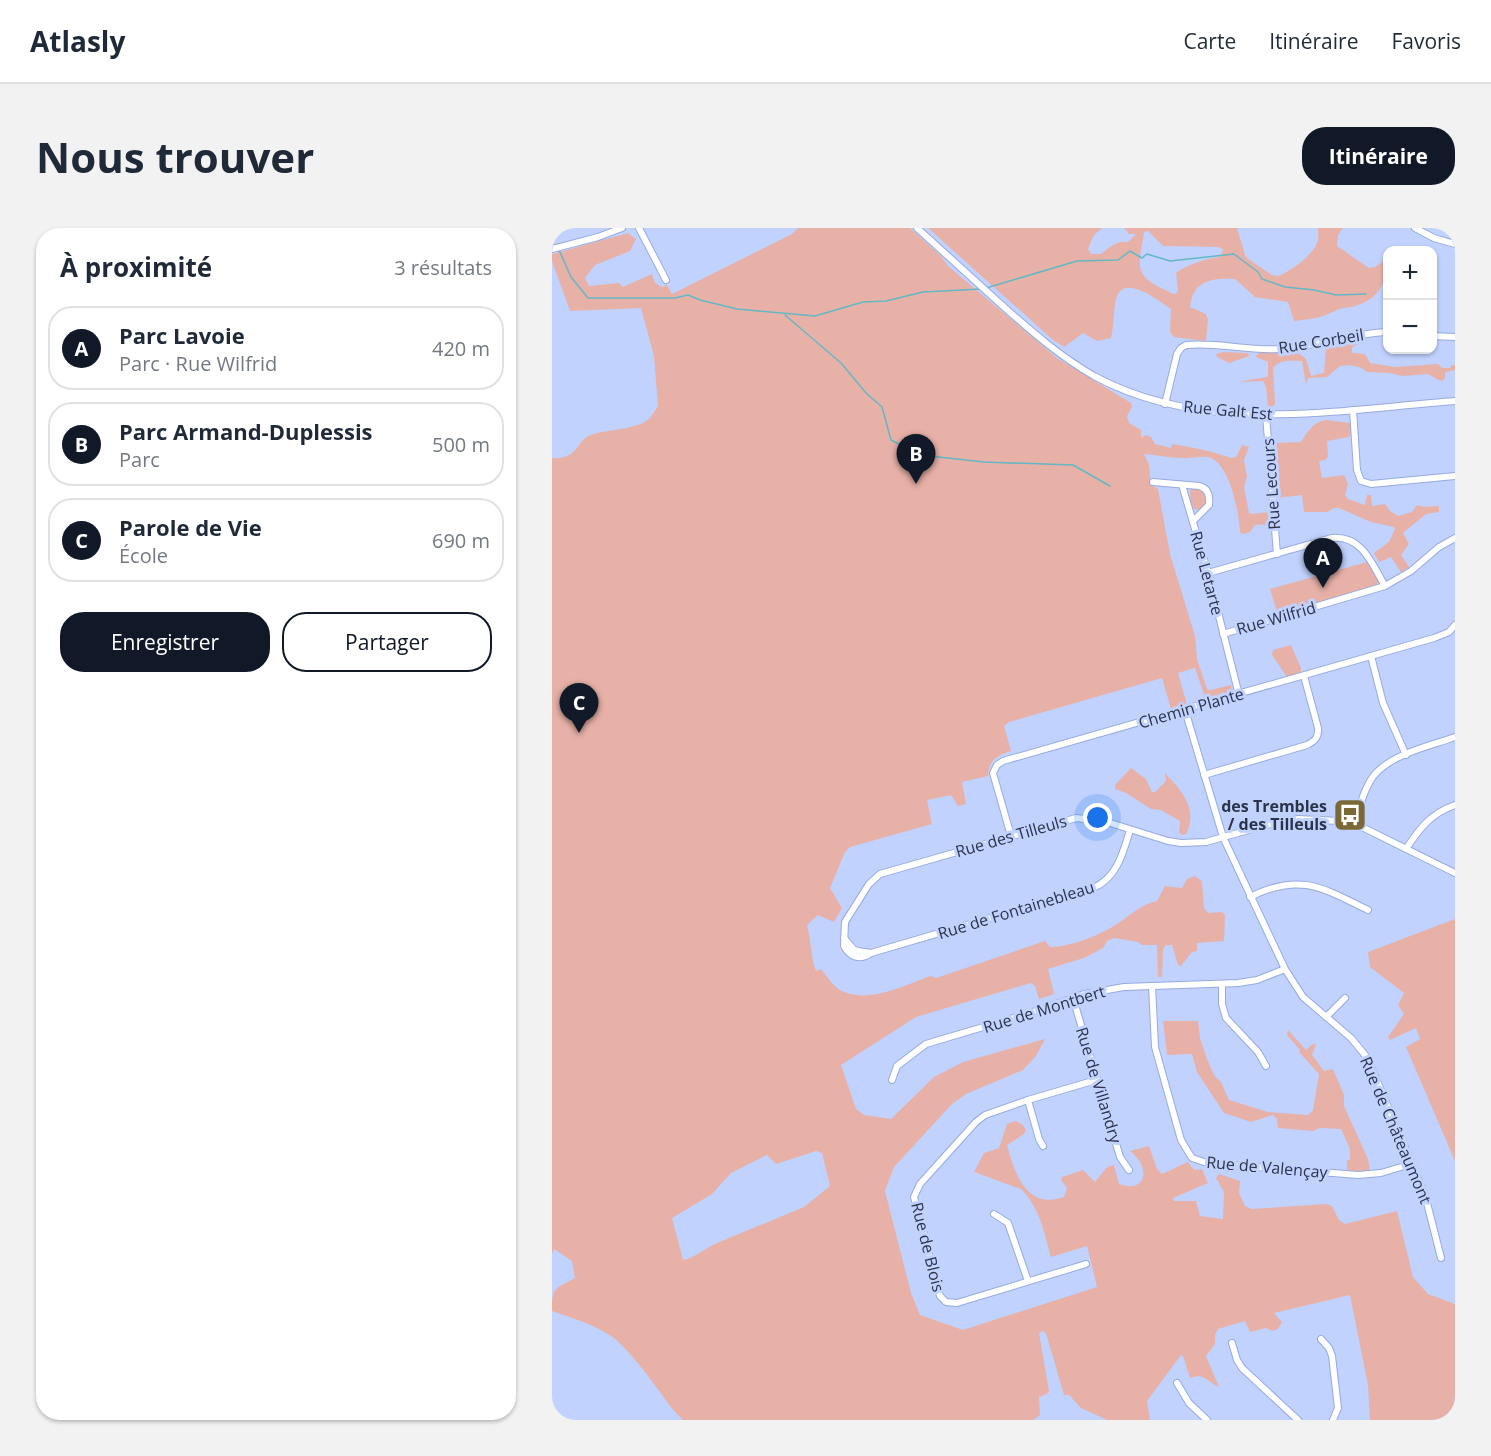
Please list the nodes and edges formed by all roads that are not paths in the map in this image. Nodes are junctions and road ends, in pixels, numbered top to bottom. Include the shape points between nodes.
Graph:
1 (622, 228) edge
2 (639, 228) edge
3 (916, 228) edge
4 (1415, 228) edge
5 (1455, 244) edge
6 (552, 249) edge
7 (666, 280) dead end
8 (1383, 332) edge
9 (1437, 336) edge
10 (1455, 337) edge
11 (1455, 401) edge
12 (1165, 404) junction
13 (1353, 410) junction
14 (1266, 415) junction
15 (1455, 476) edge
16 (1153, 482) dead end
17 (1182, 485) junction
18 (1193, 520) junction
19 (1455, 538) edge
20 (1277, 554) junction
21 (1208, 573) junction
22 (1385, 586) junction
23 (1455, 625) edge
24 (1223, 634) junction
25 (1371, 656) junction
26 (1304, 676) junction
27 (1239, 694) junction
28 (1185, 710) junction
29 (1455, 737) edge
30 (1406, 755) junction
31 (1204, 775) junction
32 (1455, 805) edge
33 (1355, 824) junction
34 (1130, 830) junction
35 (1011, 837) junction
36 (1223, 837) junction
37 (1406, 849) junction
38 (1455, 873) edge
39 (875, 877) joint
40 (1250, 897) junction
41 (1368, 910) dead end
42 (1285, 969) junction
43 (1222, 984) junction
44 (1152, 986) junction
45 (1073, 998) junction
46 (1345, 998) dead end
47 (1326, 1017) junction
48 (1266, 1066) dead end
49 (892, 1080) dead end
50 (1096, 1080) junction
51 (1028, 1100) junction
52 (1043, 1146) dead end
53 (1411, 1164) junction
54 (1129, 1170) dead end
55 (994, 1214) dead end
56 (1441, 1258) dead end
57 (1086, 1264) dead end
58 (1028, 1281) junction
59 (1322, 1339) dead end
60 (1232, 1344) dead end
61 (1177, 1383) dead end
62 (1207, 1420) edge
63 (1298, 1420) edge
64 (1333, 1420) edge

1 - 6 street
2 - 7 street
3 - 12 street, Rue Galt Est via 1043,342 1101,379
4 - 5 street
8 - 12 street, Rue Corbeil via 1279,349 1183,346 1177,354
9 - 10 street
11 - 13 street, Rue Galt Est
12 - 14 street, Rue Galt Est via 1210,412
13 - 14 street, Rue Galt Est
13 - 15 street via 1361,481 1371,484
14 - 20 street, Rue Lecours
16 - 17 street, Rue Letarte
17 - 18 street, Rue Letarte
17 - 18 street, Rue Letarte via 1202,486 1209,496 1209,505
18 - 21 street, Rue Letarte
19 - 22 street, Rue Wilfrid
20 - 21 street
20 - 22 street via 1332,538 1353,541 1365,552
21 - 24 street, Rue Letarte
22 - 24 street, Rue Wilfrid
23 - 25 street, Chemin Plante via 1439,637
24 - 27 street, Rue Letarte
25 - 26 street, Chemin Plante
25 - 30 street via 1383,703
26 - 27 street, Chemin Plante
26 - 31 street via 1318,728 1314,741
27 - 28 street, Chemin Plante
28 - 31 street, Rue de Châteaumont
28 - 35 street, Chemin Plante via 999,763 993,773
29 - 30 street
30 - 33 street via 1377,771 1371,779
31 - 36 street, Rue de Châteaumont
32 - 37 street via 1427,821
33 - 36 street, Rue des Tilleuls via 1298,819
33 - 37 street, Rue des Tilleuls
34 - 35 street, Rue des Tilleuls via 1095,819 1076,818
34 - 36 street, Rue des Tilleuls via 1181,843
34 - 39 street, Rue de Fontainebleau via 1119,862 1100,885 871,954 856,952 844,938 845,922
35 - 39 street, Rue des Tilleuls
36 - 40 street, Rue de Châteaumont
37 - 38 street, Rue des Tilleuls
40 - 41 street via 1301,883 1328,890
40 - 42 street, Rue de Châteaumont
42 - 43 street, Rue de Montbert via 1257,980
42 - 47 street, Rue de Châteaumont via 1303,997
43 - 44 street, Rue de Montbert
43 - 48 street via 1226,1018 1255,1048
44 - 45 street, Rue de Montbert via 1105,990
44 - 53 street, Rue de Valençay via 1156,1054 1182,1144 1192,1158 1207,1163 1358,1175
45 - 49 street, Rue de Montbert via 927,1044 897,1066
45 - 50 street, Rue de Villandry
46 - 47 street
47 - 53 street, Rue de Châteaumont via 1365,1055
50 - 51 street, Rue de Blois
50 - 54 street, Rue de Villandry via 1120,1157
51 - 52 street
51 - 58 street, Rue de Blois via 991,1112 976,1122 920,1184 914,1197 942,1300 957,1303
53 - 56 street, Rue de Châteaumont via 1428,1203
55 - 58 street via 1004,1219 1011,1230
57 - 58 street, Rue de Blois
59 - 64 street via 1332,1356 1338,1408
60 - 63 street via 1242,1368
61 - 62 street via 1189,1403

